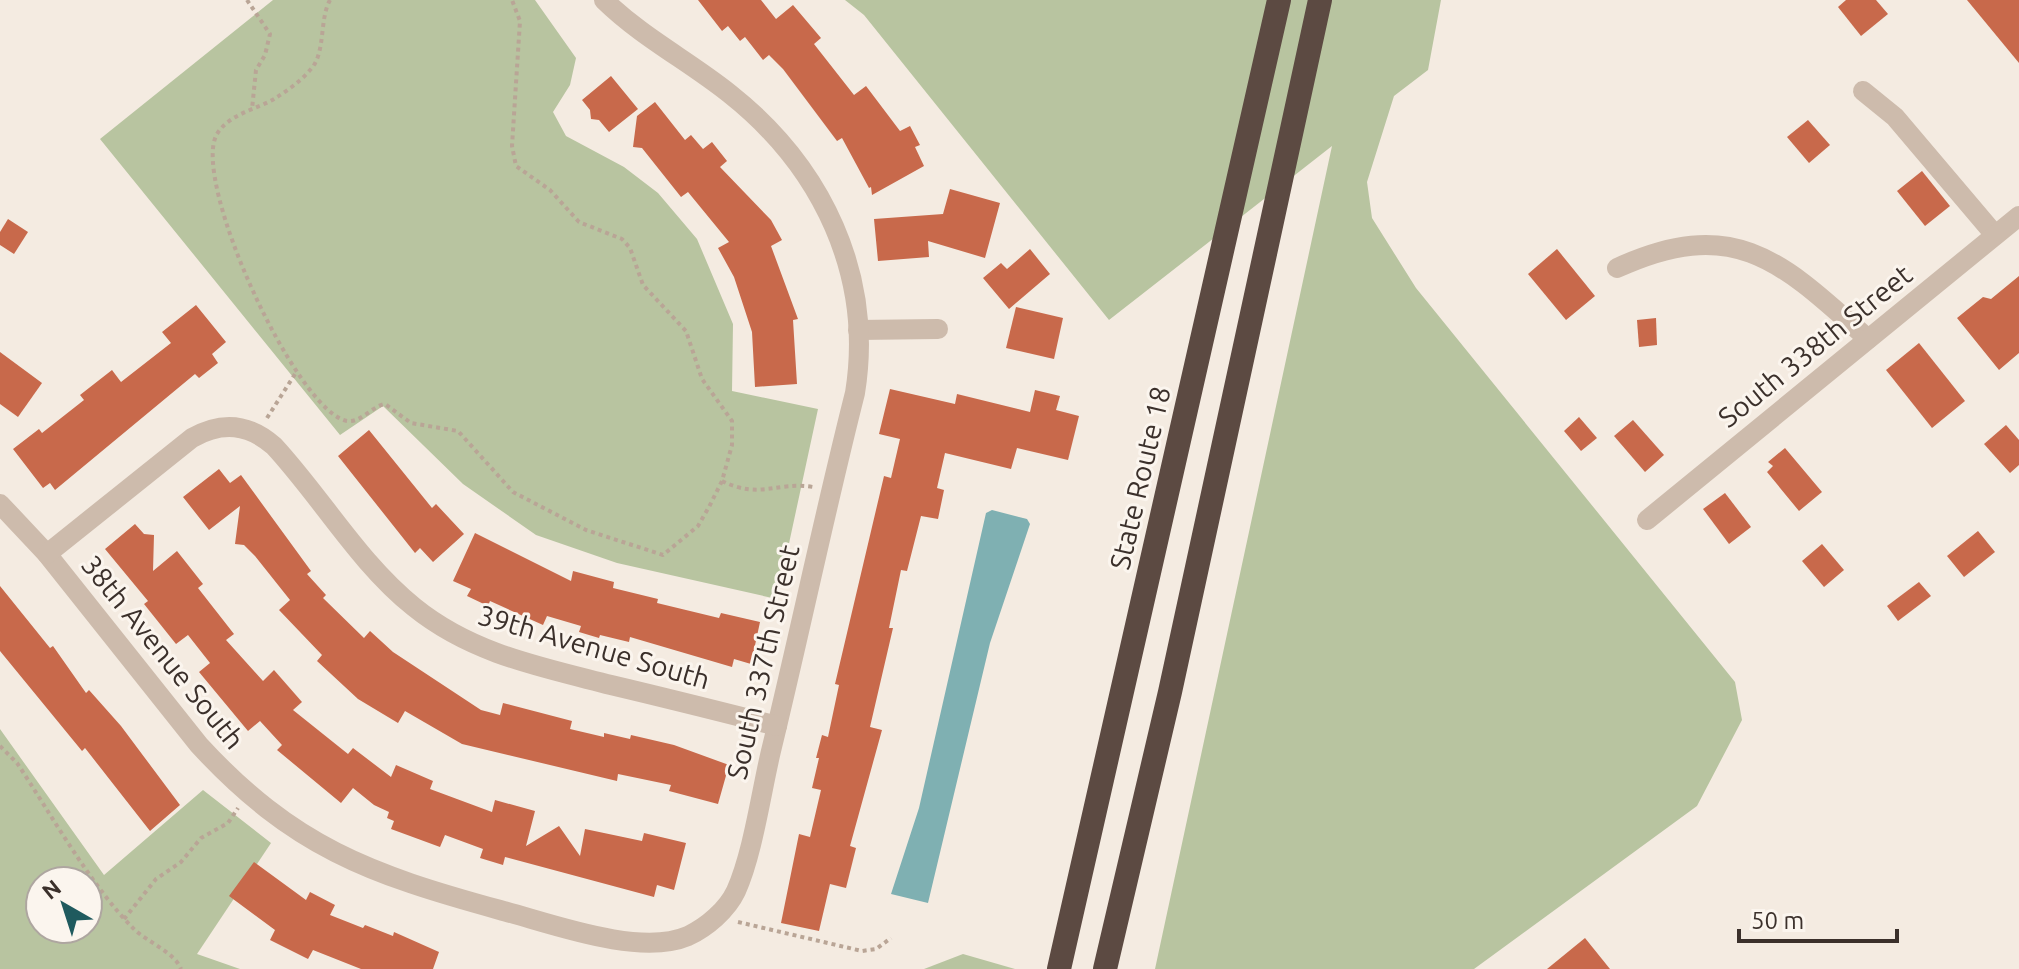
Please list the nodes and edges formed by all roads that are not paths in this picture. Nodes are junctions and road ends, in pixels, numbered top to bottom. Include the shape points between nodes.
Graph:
1 (604, 0) edge
2 (1279, 0) edge
3 (1320, 0) edge
4 (1863, 91) dead end
5 (2019, 216) edge
6 (1995, 235) junction
7 (1617, 268) dead end
8 (938, 329) dead end
9 (858, 330) junction
10 (1868, 339) junction
11 (0, 504) edge
12 (1647, 520) dead end
13 (47, 554) junction
14 (777, 726) junction
15 (708, 923) joint
16 (1059, 969) edge
17 (1105, 969) edge

1 - 9 street, South 337th Street via 650,41 745,106 798,161 834,224
2 - 16 highway, State Route 18
3 - 17 highway
4 - 6 street via 1895,117
5 - 6 street, South 338th Street
6 - 10 street, South 338th Street
7 - 10 street via 1697,243 1757,254 1780,265
8 - 9 street
9 - 14 street, South 337th Street via 861,356 855,393
10 - 12 street, South 338th Street
11 - 13 street, 38th Avenue South
13 - 14 street, 39th Avenue South via 203,432 225,426 257,433 287,460 382,576 413,607 457,637 506,658
13 - 15 street, 38th Avenue South via 178,722 298,833 407,884 552,924 639,942 672,941
14 - 15 street, South 337th Street via 737,888

